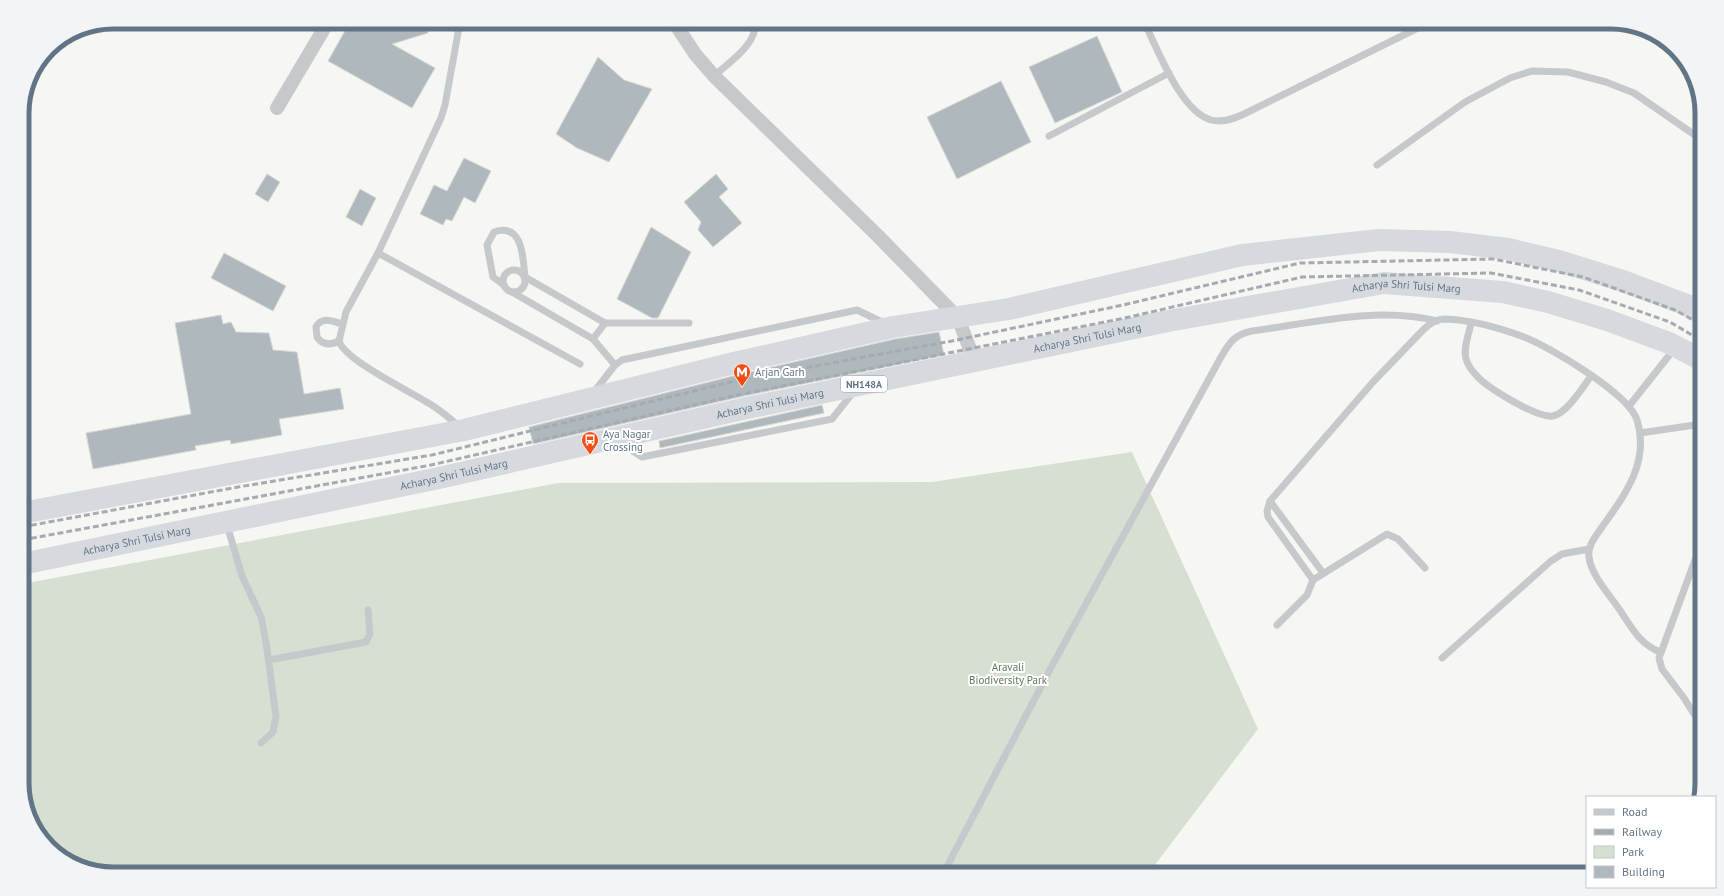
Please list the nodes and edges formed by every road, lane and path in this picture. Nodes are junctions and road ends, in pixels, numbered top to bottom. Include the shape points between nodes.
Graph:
1 (324, 29) edge
2 (459, 29) edge
3 (679, 29) edge
4 (755, 29) edge
5 (1147, 29) edge
6 (1416, 29) edge
7 (1169, 73) junction
8 (714, 76) junction
9 (277, 108) dead end
10 (1695, 135) edge
11 (1049, 136) dead end
12 (1377, 164) dead end
13 (378, 253) junction
14 (525, 278) junction
15 (504, 285) junction
16 (512, 292) junction
17 (1695, 304) edge
18 (958, 318) junction
19 (1437, 321) junction
20 (605, 323) junction
21 (689, 323) dead end
22 (1471, 323) junction
23 (342, 324) junction
24 (894, 327) junction
25 (593, 339) junction
26 (339, 341) junction
27 (1676, 347) junction
28 (1695, 356) edge
29 (975, 362) junction
30 (580, 364) dead end
31 (615, 365) junction
32 (1591, 376) junction
33 (590, 398) junction
34 (1629, 406) junction
35 (1695, 425) edge
36 (464, 430) junction
37 (1640, 433) junction
38 (1270, 501) junction
39 (29, 512) edge
40 (226, 521) junction
41 (1589, 549) junction
42 (1695, 560) edge
43 (29, 563) edge
44 (1425, 568) dead end
45 (1323, 573) junction
46 (1313, 580) junction
47 (368, 610) dead end
48 (1277, 625) dead end
49 (1660, 652) junction
50 (1442, 658) dead end
51 (269, 660) junction
52 (1695, 716) edge
53 (261, 743) dead end
54 (947, 867) edge

1 - 9 street
2 - 13 lane via 441,118
3 - 8 street
4 - 8 lane via 750,41
5 - 7 lane
6 - 7 lane via 1230,120 1210,120 1196,112
7 - 11 lane
8 - 18 street via 873,230
10 - 12 lane via 1634,93 1568,72 1532,71 1510,78 1466,102
13 - 23 lane
13 - 30 lane
14 - 15 lane via 518,270 511,270 504,278
14 - 15 lane via 522,249 517,237 509,231 494,232 487,245 493,277
14 - 16 lane via 523,288
14 - 20 lane
15 - 16 lane
16 - 25 lane
17 - 18 highway via 1559,261 1508,249 1450,242 1379,240 1242,255 1009,309
18 - 24 highway
18 - 29 street
19 - 22 lane via 1444,319
19 - 38 lane via 1423,330 1373,382
19 - 54 lane via 1418,316 1370,315 1252,331 1233,339 1054,662
20 - 21 lane
20 - 25 lane
22 - 32 lane via 1500,329 1537,343
22 - 32 lane via 1465,350 1470,368 1485,383 1532,411 1547,416 1559,414
23 - 26 lane
23 - 26 lane via 322,321 315,333 323,343 332,344
24 - 31 lane via 857,310 622,360
24 - 33 highway
25 - 31 lane
26 - 36 lane via 347,352 363,364 434,406
27 - 28 highway, Acharya Shri Tulsi Marg / NH148A
27 - 29 highway, Acharya Shri Tulsi Marg / NH148A via 1607,320 1548,302 1503,292 1384,283 1168,321
27 - 34 lane
29 - 40 highway, Acharya Shri Tulsi Marg / NH148A
31 - 33 lane
32 - 34 lane via 1616,393
33 - 36 highway
34 - 37 lane via 1637,418
35 - 37 lane
36 - 39 highway
37 - 41 lane via 1640,455 1631,485
38 - 45 lane
38 - 46 lane via 1268,517
40 - 43 highway, Acharya Shri Tulsi Marg / NH148A
40 - 51 lane via 242,576 261,617
41 - 49 lane via 1590,562 1596,574 1640,640
41 - 50 lane via 1562,554 1551,561
42 - 49 lane
44 - 45 lane via 1398,539 1387,534
45 - 46 lane
46 - 48 lane via 1307,595
47 - 51 lane via 370,634 366,642
49 - 52 lane via 1662,669
51 - 53 lane via 276,717 271,735

